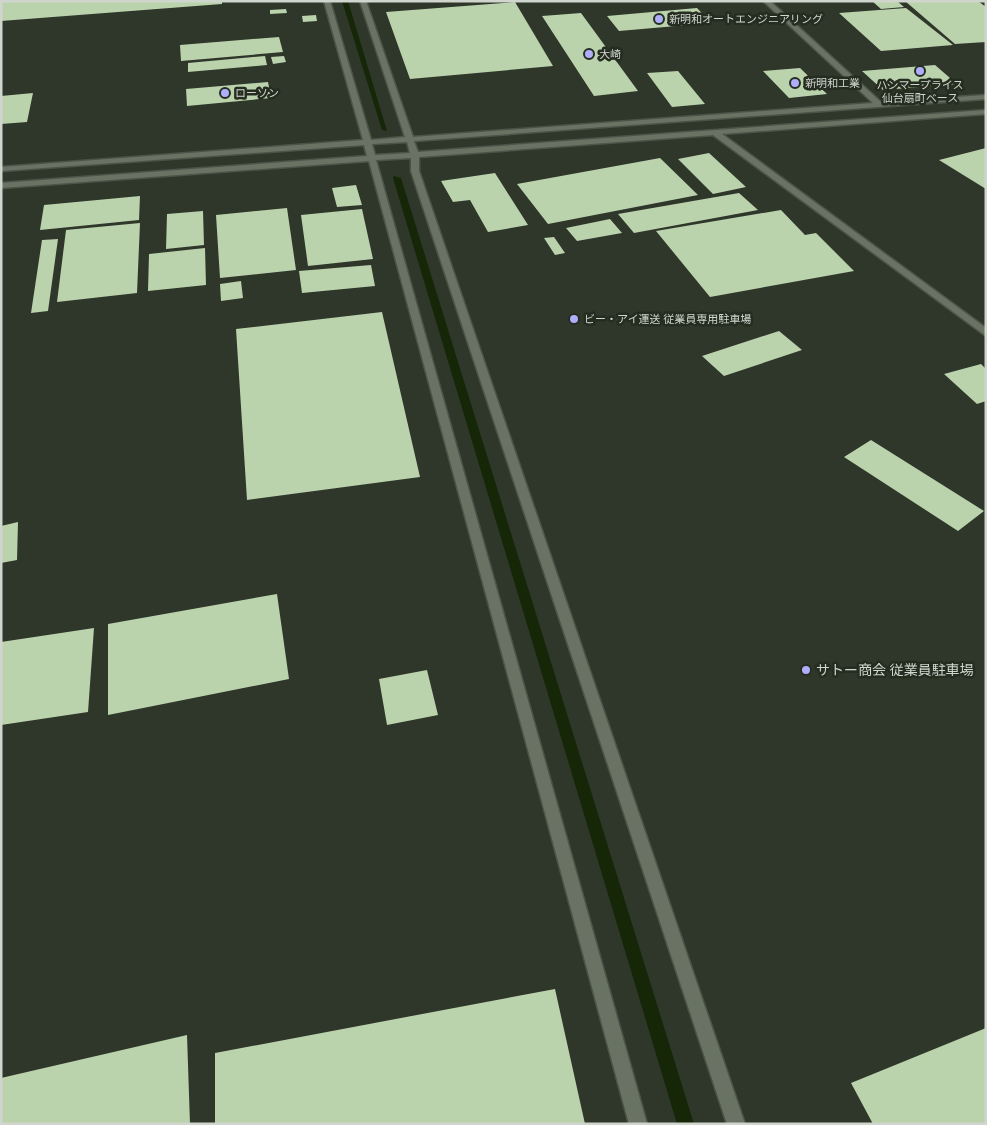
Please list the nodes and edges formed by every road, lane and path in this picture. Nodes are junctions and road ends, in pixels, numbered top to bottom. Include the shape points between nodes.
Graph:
1 (327, 1) edge
2 (363, 1) edge
3 (766, 1) edge
4 (986, 97) edge
5 (879, 105) junction
6 (986, 112) edge
7 (714, 132) junction
8 (410, 140) junction
9 (367, 143) junction
10 (415, 155) junction
11 (371, 158) junction
12 (1, 169) edge
13 (1, 186) edge
14 (986, 333) edge
15 (638, 1124) edge
16 (736, 1124) edge

1 - 9 street
2 - 8 street
3 - 5 street
4 - 5 street
5 - 8 street
6 - 7 street
7 - 10 street
7 - 14 street
8 - 9 street
8 - 10 street
9 - 11 street
9 - 12 street
10 - 11 street
10 - 16 street via 415,171
11 - 13 street
11 - 15 street

